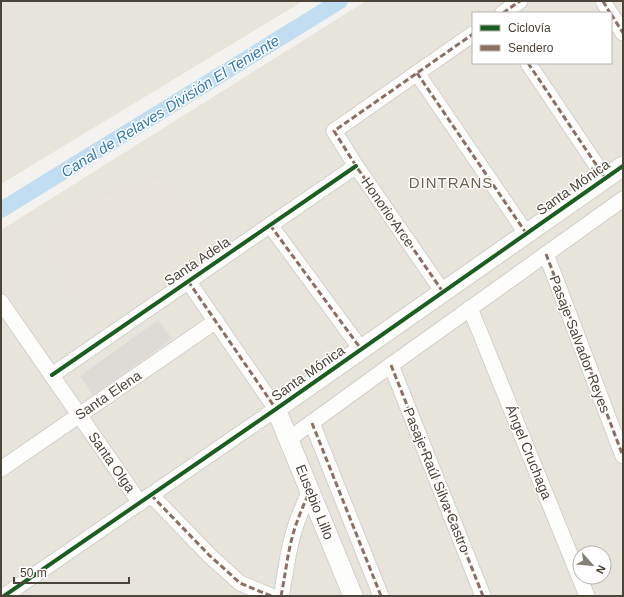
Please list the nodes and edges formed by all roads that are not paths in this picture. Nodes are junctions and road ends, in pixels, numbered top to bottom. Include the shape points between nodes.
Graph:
1 (520, 1) edge
2 (603, 1) edge
3 (504, 12) edge
4 (610, 12) edge
5 (612, 15) edge
6 (623, 33) edge
7 (472, 35) edge
8 (529, 64) edge
9 (417, 73) junction
10 (356, 166) junction
11 (623, 166) edge
12 (605, 178) junction
13 (623, 198) edge
14 (270, 225) junction
15 (526, 233) junction
16 (546, 254) junction
17 (188, 281) junction
18 (443, 292) junction
19 (1, 302) edge
20 (470, 308) junction
21 (216, 321) junction
22 (361, 349) junction
23 (391, 365) junction
24 (52, 375) junction
25 (276, 409) junction
26 (79, 415) junction
27 (312, 423) junction
28 (289, 439) junction
29 (623, 456) edge
30 (1, 469) edge
31 (310, 491) junction
32 (146, 499) junction
33 (4, 596) edge
34 (271, 596) edge
35 (281, 596) edge
36 (353, 596) edge
37 (381, 596) edge
38 (483, 596) edge
39 (587, 596) edge

1 - 3 street
2 - 4 street
5 - 6 street
7 - 9 street
8 - 12 street
9 - 10 street, Honorio Arce via 334,131
9 - 15 street
10 - 14 street, Santa Adela
10 - 18 street, Honorio Arce
11 - 12 street, Santa Mónica
12 - 15 street, Santa Mónica
13 - 16 street
14 - 17 street, Santa Adela
14 - 22 street
15 - 18 street, Santa Mónica
16 - 20 street
16 - 29 street, Pasaje Salvador Reyes
17 - 21 street
17 - 24 street, Santa Adela
18 - 22 street, Santa Mónica
19 - 24 street, Santa Olga
20 - 23 street
20 - 39 street, Ángel Cruchaga
21 - 25 street
21 - 26 street, Santa Elena
22 - 25 street, Santa Mónica
23 - 27 street
23 - 38 street, Pasaje Raúl Silva Castro
24 - 26 street, Santa Olga
25 - 28 street, Eusebio Lillo
25 - 32 street, Santa Mónica
26 - 30 street, Santa Elena
26 - 32 street, Santa Olga
27 - 28 street
27 - 37 street
28 - 31 street, Eusebio Lillo
31 - 35 street via 292,536
31 - 36 street, Eusebio Lillo
32 - 33 street, Santa Mónica
32 - 34 street, Santa Olga via 240,583

